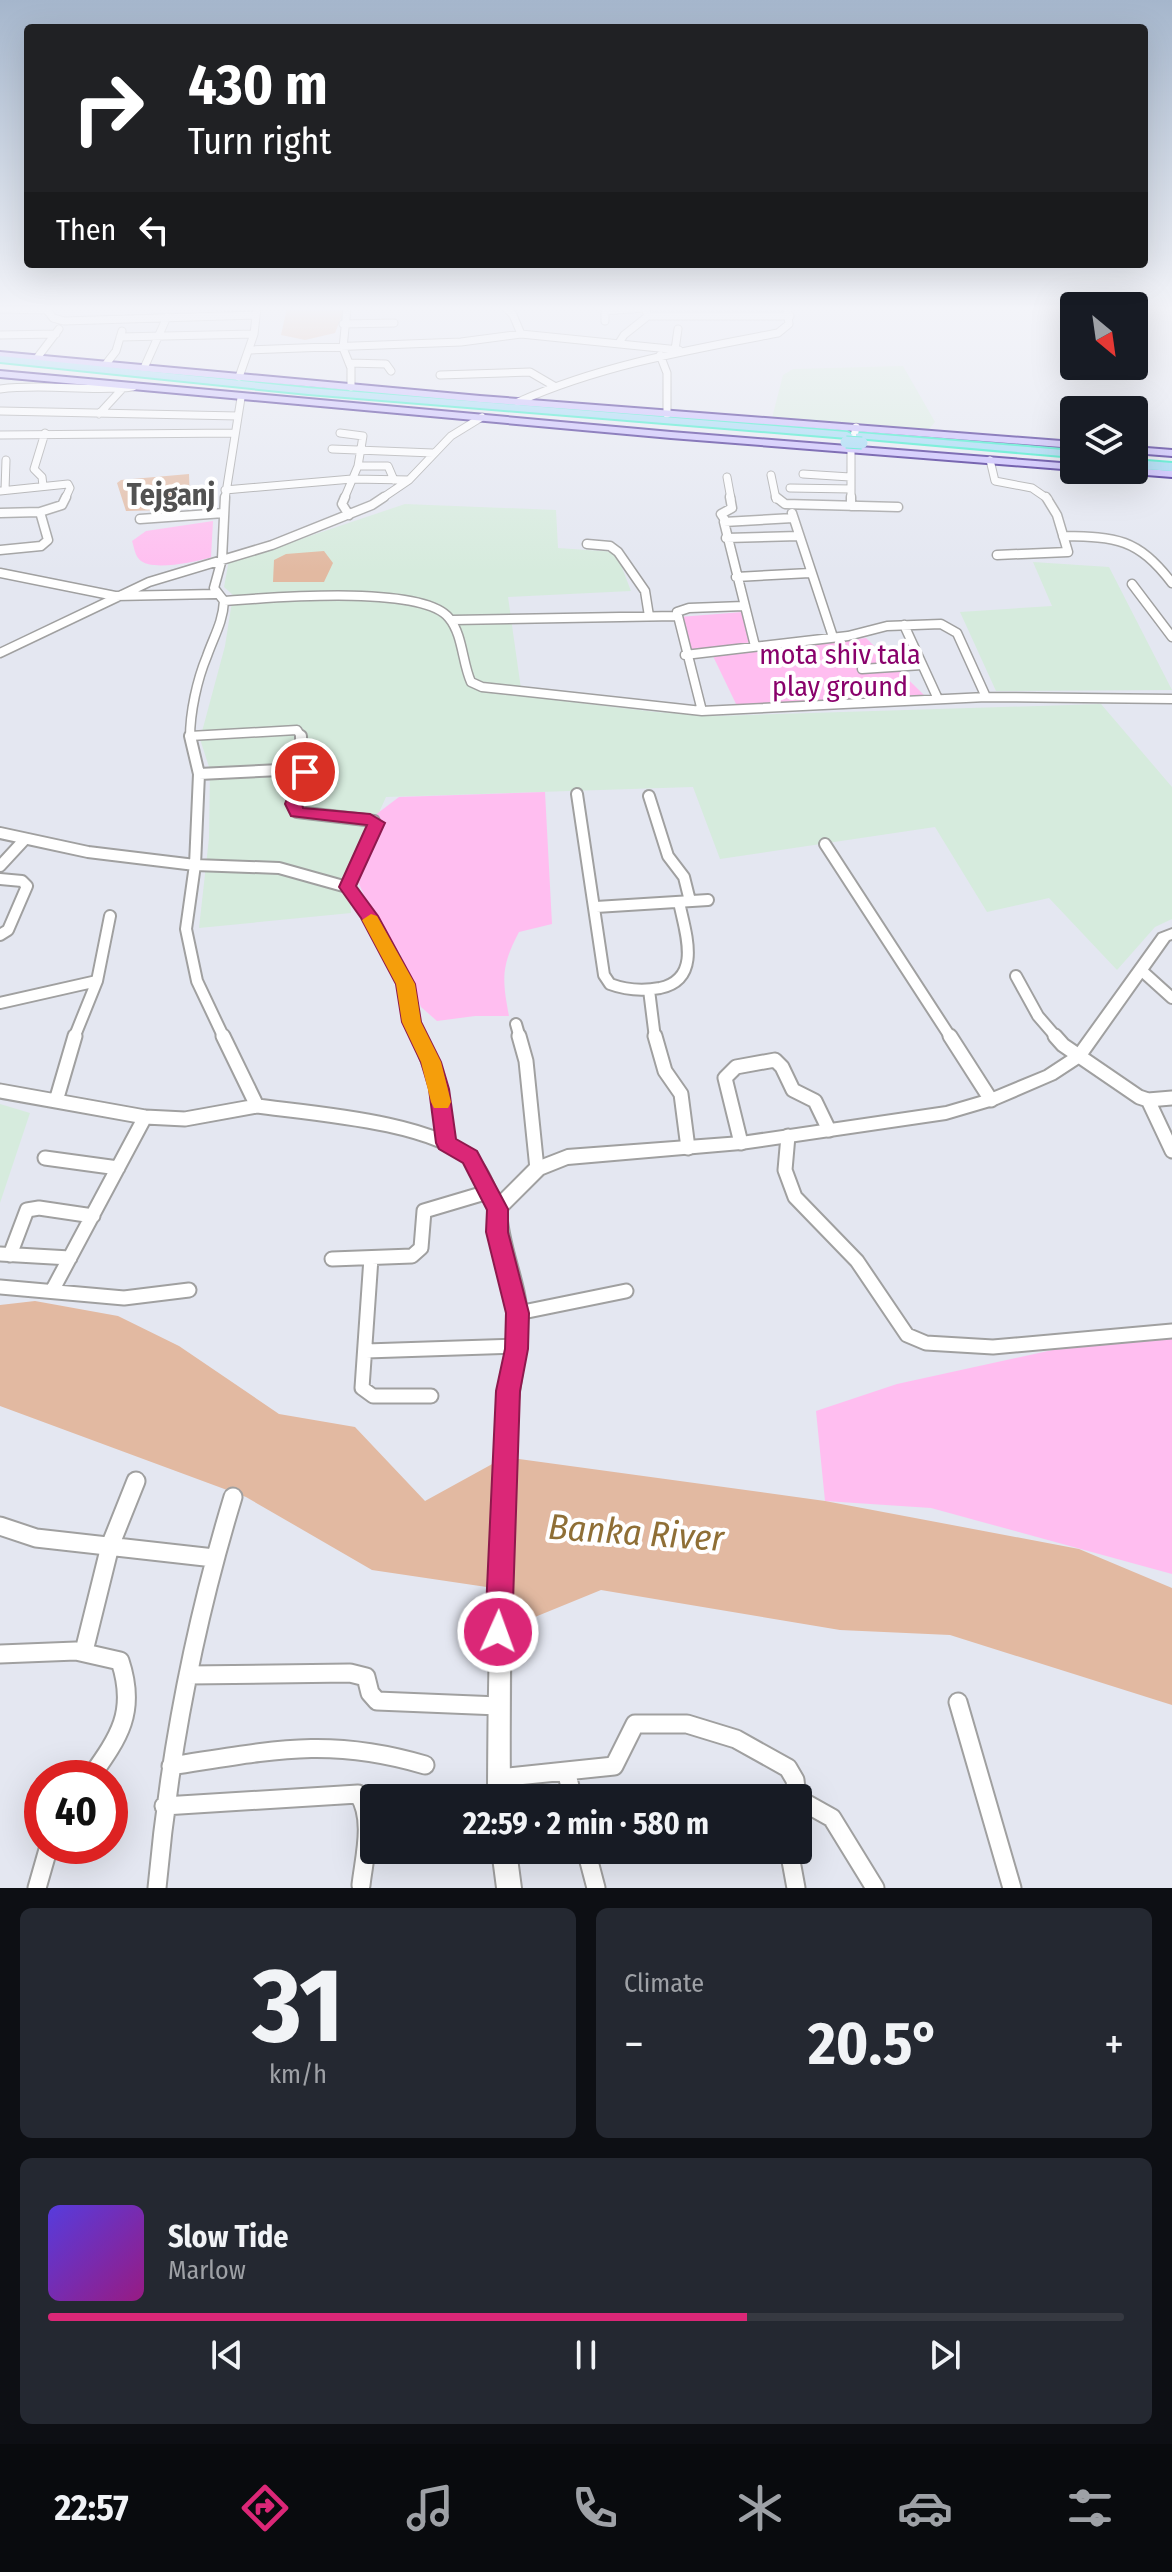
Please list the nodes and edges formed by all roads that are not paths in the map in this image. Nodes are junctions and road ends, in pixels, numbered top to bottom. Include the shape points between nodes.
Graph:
1 (119, 396) edge
2 (220, 396) edge
3 (296, 396) edge
4 (325, 396) edge
5 (422, 396) edge
6 (440, 396) edge
7 (531, 396) edge
8 (667, 396) edge
9 (241, 398) junction
10 (288, 402) junction
11 (518, 402) junction
12 (4, 412) edge
13 (99, 414) junction
14 (667, 414) junction
15 (238, 416) junction
16 (482, 417) junction
17 (0, 423) edge
18 (45, 433) junction
19 (235, 433) junction
20 (340, 433) dead end
21 (0, 435) edge
22 (854, 439) junction
23 (1060, 445) edge
24 (332, 449) dead end
25 (360, 449) junction
26 (1148, 451) edge
27 (433, 453) junction
28 (1060, 453) edge
29 (1172, 453) edge
30 (1060, 459) edge
31 (1148, 459) edge
32 (6, 460) dead end
33 (990, 460) junction
34 (1172, 461) edge
35 (1148, 465) edge
36 (358, 466) junction
37 (1060, 466) edge
38 (1172, 467) edge
39 (1148, 472) edge
40 (803, 474) dead end
41 (1172, 474) edge
42 (771, 475) dead end
43 (727, 477) dead end
44 (850, 477) junction
45 (352, 479) junction
46 (394, 480) junction
47 (409, 480) junction
48 (43, 486) junction
49 (790, 488) dead end
50 (851, 489) junction
51 (225, 490) junction
52 (2, 491) edge
53 (791, 504) junction
54 (851, 506) junction
55 (898, 507) dead end
56 (40, 512) junction
57 (0, 513) edge
58 (224, 513) junction
59 (349, 515) junction
60 (793, 518) junction
61 (140, 519) dead end
62 (725, 520) junction
63 (799, 536) junction
64 (1063, 536) junction
65 (726, 538) junction
66 (587, 544) dead end
67 (0, 550) edge
68 (997, 555) dead end
69 (222, 559) junction
70 (0, 573) edge
71 (810, 573) junction
72 (736, 577) junction
73 (1172, 583) edge
74 (1132, 584) dead end
75 (115, 596) junction
76 (220, 597) junction
77 (744, 606) junction
78 (649, 616) junction
79 (676, 616) junction
80 (453, 620) junction
81 (904, 625) junction
82 (833, 637) junction
83 (1172, 637) edge
84 (755, 646) junction
85 (0, 653) edge
86 (685, 655) junction
87 (922, 665) junction
88 (862, 669) dead end
89 (986, 697) junction
90 (938, 699) junction
91 (1172, 699) edge
92 (702, 711) junction
93 (190, 736) junction
94 (301, 769) junction
95 (199, 774) junction
96 (577, 794) dead end
97 (649, 796) dead end
98 (0, 833) edge
99 (25, 839) junction
100 (825, 844) dead end
101 (195, 865) junction
102 (0, 866) edge
103 (0, 879) edge
104 (347, 887) junction
105 (708, 900) dead end
106 (684, 902) junction
107 (596, 907) junction
108 (110, 916) dead end
109 (1172, 934) edge
110 (0, 935) edge
111 (1141, 970) junction
112 (1016, 976) dead end
113 (97, 981) junction
114 (649, 990) junction
115 (1172, 998) edge
116 (0, 1003) edge
117 (516, 1024) dead end
118 (1079, 1056) junction
119 (0, 1091) edge
120 (1172, 1098) edge
121 (991, 1100) junction
122 (1148, 1100) junction
123 (56, 1101) junction
124 (257, 1106) junction
125 (145, 1117) junction
126 (829, 1130) junction
127 (788, 1136) junction
128 (447, 1143) junction
129 (741, 1143) junction
130 (688, 1148) junction
131 (1172, 1151) edge
132 (45, 1158) dead end
133 (118, 1168) junction
134 (537, 1169) junction
135 (488, 1192) junction
136 (497, 1209) junction
137 (93, 1216) junction
138 (5, 1255) edge
139 (70, 1258) junction
140 (371, 1258) junction
141 (332, 1259) dead end
142 (0, 1287) edge
143 (189, 1290) dead end
144 (52, 1291) junction
145 (626, 1291) dead end
146 (518, 1313) junction
147 (1172, 1331) edge
148 (516, 1346) junction
149 (366, 1351) junction
150 (431, 1396) dead end
151 (136, 1481) dead end
152 (233, 1497) dead end
153 (0, 1526) edge
154 (110, 1546) junction
155 (214, 1558) junction
156 (84, 1651) junction
157 (0, 1654) edge
158 (188, 1675) junction
159 (958, 1702) dead end
160 (499, 1706) junction
161 (102, 1760) edge
162 (425, 1765) dead end
163 (171, 1766) junction
164 (566, 1771) junction
165 (499, 1784) edge
166 (515, 1784) edge
167 (569, 1784) edge
168 (796, 1784) edge
169 (164, 1806) junction
170 (812, 1809) edge
171 (44, 1864) edge
172 (506, 1864) edge
173 (590, 1864) edge
174 (792, 1864) edge
175 (361, 1885) dead end
176 (37, 1888) edge
177 (157, 1888) edge
178 (509, 1888) edge
179 (596, 1888) edge
180 (796, 1888) edge
181 (875, 1888) edge
182 (1012, 1888) edge

1 - 13 street
2 - 9 main road
3 - 10 highway
4 - 22 highway
5 - 22 highway
6 - 11 main road
7 - 11 street
8 - 14 street
9 - 10 main road
9 - 15 street
10 - 16 main road
11 - 14 main road
12 - 13 street
12 - 17 street
13 - 15 street
14 - 22 main road
15 - 19 street
16 - 22 main road
16 - 27 street
18 - 19 street
18 - 21 street
18 - 48 street via 34,469
19 - 51 street
20 - 25 street via 363,435
22 - 23 main road
22 - 28 highway
22 - 30 highway
22 - 33 main road
22 - 44 street
24 - 25 street
25 - 27 street
25 - 36 street
26 - 29 main road
27 - 47 street
31 - 34 highway
32 - 52 street
33 - 37 main road
33 - 64 street via 999,484 1042,492
35 - 38 highway
36 - 45 street
36 - 46 street via 388,466
39 - 41 main road
40 - 44 street
42 - 53 street via 776,499
43 - 62 street via 732,508 721,514
44 - 50 street
45 - 46 street
45 - 51 street
45 - 59 street via 342,504
46 - 47 street
47 - 59 street
48 - 52 street
48 - 56 street via 65,483 70,488 62,505
49 - 50 street
50 - 54 street
51 - 58 street
53 - 54 street
53 - 60 street
54 - 55 street
56 - 57 street
56 - 67 street via 48,543
58 - 61 street
58 - 69 street
59 - 69 street
60 - 62 street
60 - 63 street
62 - 65 street
63 - 65 street
63 - 71 street
64 - 68 street via 1066,554
64 - 73 street via 1130,540 1153,557
65 - 72 street
66 - 78 street via 618,552 645,591
69 - 75 street
69 - 76 street via 214,588
70 - 75 street
71 - 72 street
71 - 82 street
72 - 77 street
74 - 83 street
75 - 76 street
75 - 85 street
76 - 80 street via 382,597 429,604
76 - 93 street via 223,620 205,659
77 - 79 street via 684,608
77 - 84 street
78 - 79 street
78 - 80 street
79 - 86 street
80 - 92 street via 467,673 482,687
81 - 82 street
81 - 87 street
81 - 89 street via 954,629
82 - 84 street
84 - 86 street
86 - 92 street
87 - 88 street
87 - 90 street
89 - 90 street
89 - 91 street
90 - 92 street
93 - 94 street via 297,730 302,738
93 - 95 street
94 - 95 street
94 - 104 street via 306,776 294,804 297,812 376,823
95 - 101 street
96 - 107 street
97 - 106 street via 668,856 684,877
98 - 99 street
99 - 101 street
99 - 102 street
100 - 121 street
101 - 104 street via 279,868
101 - 124 street via 186,929 197,981
103 - 110 street via 27,886 8,930
104 - 128 street via 405,984 412,1022 439,1089
105 - 106 street
106 - 107 street
106 - 114 street via 688,972 676,985
107 - 114 street via 605,980 616,987
108 - 113 street
109 - 111 street via 1164,937
111 - 115 street
111 - 118 street
112 - 118 street via 1050,1032
113 - 116 street
113 - 123 street
114 - 130 street via 656,1046 681,1094
117 - 134 street via 526,1061
118 - 121 street via 1050,1075
118 - 122 street
119 - 123 street
120 - 122 street
121 - 126 street via 946,1113
122 - 131 street
123 - 125 street
124 - 125 street via 185,1119
124 - 128 street via 360,1121
125 - 133 street
126 - 127 street
126 - 129 street via 815,1101 793,1090 782,1067 770,1059 736,1067 725,1078
127 - 129 street
127 - 147 street via 782,1157 785,1178 799,1203 866,1270 896,1324 913,1339 1015,1347
128 - 135 street via 470,1157
129 - 130 street
130 - 134 street via 567,1157
132 - 133 street
133 - 137 street
134 - 136 street
135 - 136 street
135 - 140 street via 424,1211 418,1253
136 - 146 street via 497,1232
137 - 138 street via 27,1210
137 - 139 street
138 - 139 street
139 - 144 street
140 - 141 street
140 - 149 street
142 - 144 street
143 - 144 street via 124,1298
145 - 146 street
146 - 148 street
148 - 149 street
148 - 160 street via 508,1391
149 - 150 street via 366,1393
151 - 154 street
152 - 155 street
153 - 154 street via 36,1538
154 - 155 street
154 - 156 street
155 - 158 street
156 - 157 street
156 - 161 street via 120,1661 129,1683 129,1711
158 - 160 street via 350,1673 366,1677 373,1699 383,1703
158 - 163 street
159 - 182 street
160 - 165 street
162 - 163 street via 373,1750 313,1747
163 - 169 street
164 - 166 street
164 - 167 street
164 - 168 street via 614,1766 635,1724 695,1725 744,1741 789,1769
169 - 175 street via 358,1794 367,1814
169 - 177 street
170 - 181 street via 832,1818
171 - 176 street
172 - 178 street
173 - 179 street
174 - 180 street

